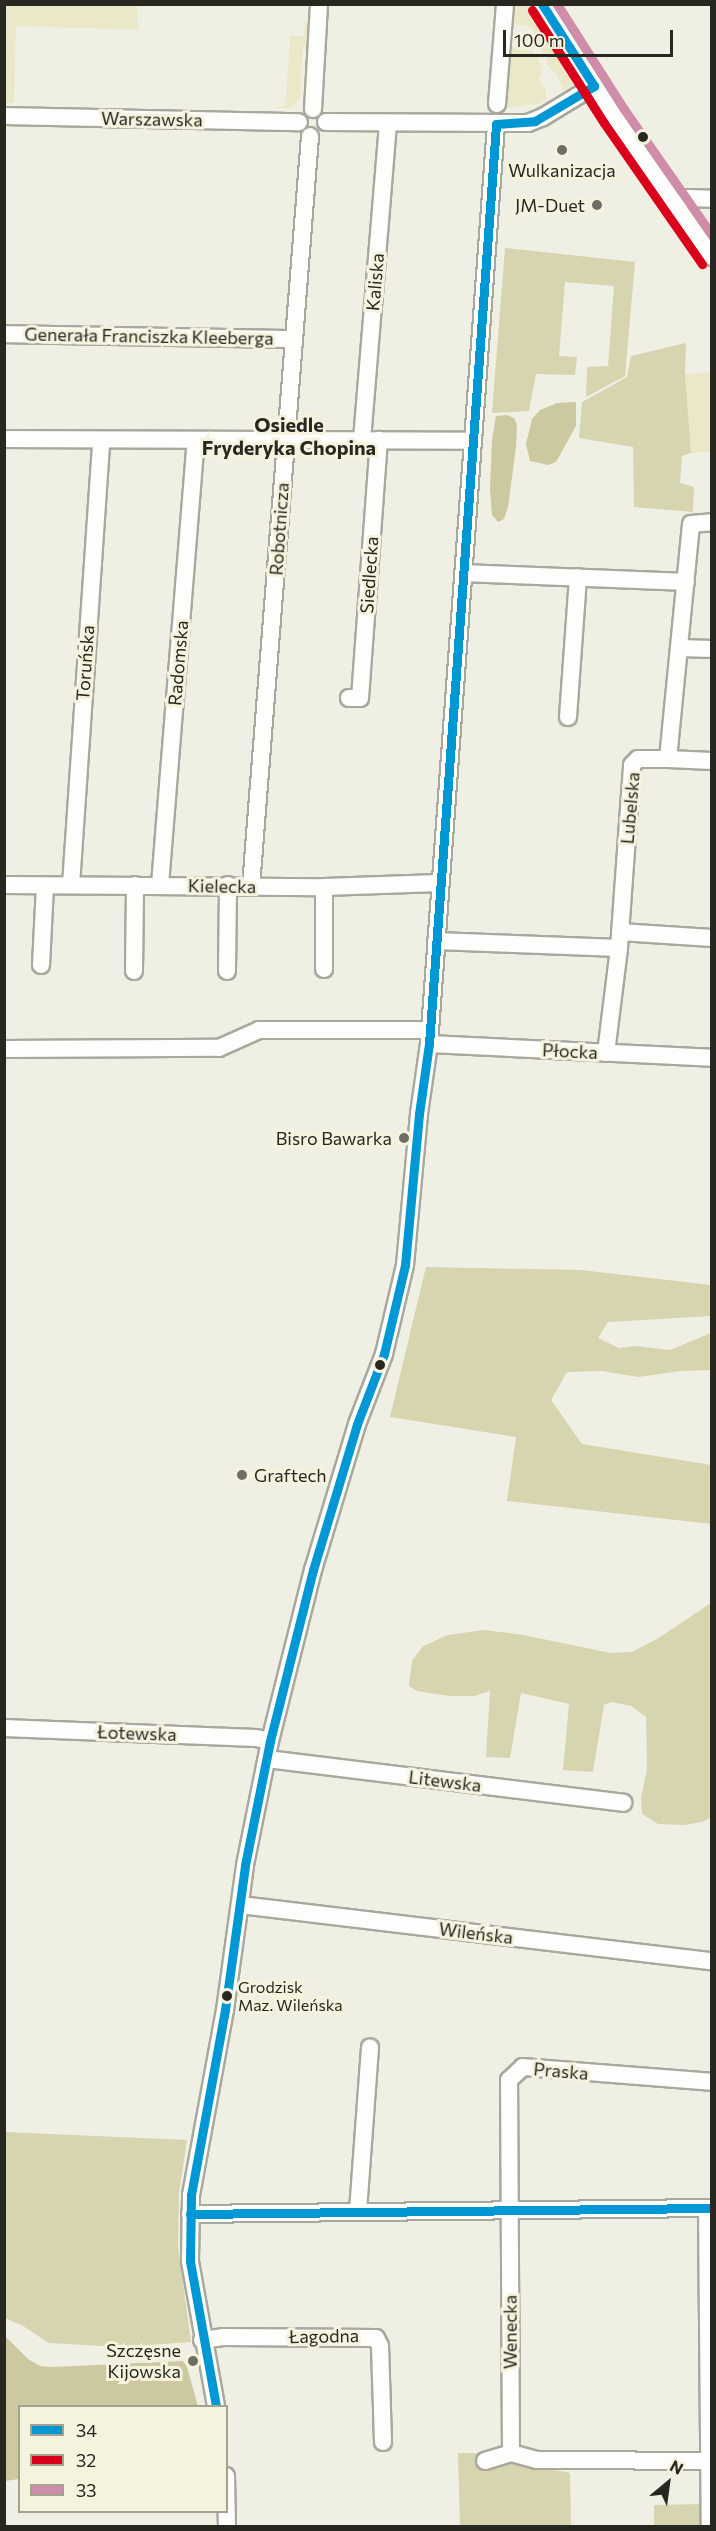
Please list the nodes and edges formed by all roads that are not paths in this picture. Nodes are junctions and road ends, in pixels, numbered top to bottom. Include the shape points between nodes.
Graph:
1 (319, 4) edge
2 (505, 4) edge
3 (542, 4) edge
4 (594, 86) junction
5 (497, 104) dead end
6 (313, 109) junction
7 (4, 116) edge
8 (299, 122) junction
9 (326, 122) junction
10 (388, 123) junction
11 (496, 124) junction
12 (310, 136) junction
13 (711, 199) edge
14 (675, 204) junction
15 (711, 257) edge
16 (4, 334) edge
17 (293, 339) junction
18 (4, 439) edge
19 (196, 440) junction
20 (286, 440) junction
21 (371, 440) junction
22 (101, 441) junction
23 (472, 441) junction
24 (711, 522) edge
25 (464, 573) junction
26 (578, 577) junction
27 (686, 582) junction
28 (680, 648) junction
29 (711, 649) edge
30 (349, 698) dead end
31 (568, 717) dead end
32 (668, 759) junction
33 (711, 761) edge
34 (439, 883) junction
35 (4, 885) edge
36 (71, 885) junction
37 (135, 885) junction
38 (160, 885) junction
39 (228, 885) junction
40 (45, 886) junction
41 (251, 886) junction
42 (324, 887) junction
43 (711, 938) edge
44 (620, 940) junction
45 (436, 941) junction
46 (41, 965) dead end
47 (324, 969) dead end
48 (134, 971) dead end
49 (227, 971) dead end
50 (430, 1037) junction
51 (4, 1049) edge
52 (606, 1053) junction
53 (711, 1058) edge
54 (4, 1728) edge
55 (270, 1741) junction
56 (267, 1758) junction
57 (623, 1803) dead end
58 (240, 1905) junction
59 (711, 1960) edge
60 (370, 2047) dead end
61 (711, 2082) edge
62 (709, 2208) edge
63 (358, 2211) junction
64 (509, 2211) junction
65 (190, 2214) junction
66 (202, 2340) junction
67 (216, 2405) edge
68 (383, 2442) dead end
69 (511, 2453) junction
70 (484, 2461) dead end
71 (710, 2462) edge
72 (710, 2526) edge

1 - 6 street
2 - 5 street
3 - 4 street
4 - 11 street via 536,121
4 - 14 street
6 - 8 street via 305,111
6 - 9 street
7 - 8 street, Warszawska
8 - 12 street via 301,130
9 - 10 street
9 - 12 street via 322,132
10 - 11 street
10 - 21 street, Kaliska
11 - 23 street
12 - 17 street, Robotnicza
13 - 14 street via 689,198
14 - 15 street
16 - 17 street, Generała Franciszka Kleeberga
17 - 20 street, Robotnicza
18 - 22 street
19 - 20 street
19 - 22 street
19 - 38 street, Radomska
20 - 21 street
20 - 41 street, Robotnicza
21 - 23 street
21 - 30 street, Siedlecka via 360,698
22 - 36 street, Toruńska
23 - 25 street
24 - 27 street via 691,524
25 - 26 street
25 - 34 street
26 - 27 street
26 - 31 street
27 - 28 street
28 - 29 street
28 - 32 street
32 - 33 street, Lubelska
32 - 44 street, Lubelska via 638,759 632,765
34 - 42 street, Kielecka
34 - 45 street
35 - 40 street, Kielecka
36 - 37 street, Kielecka
36 - 40 street, Kielecka
37 - 38 street, Kielecka
37 - 48 street
38 - 39 street, Kielecka
39 - 41 street, Kielecka
39 - 49 street
40 - 46 street
41 - 42 street, Kielecka
42 - 47 street
43 - 44 street
44 - 45 street
44 - 52 street, Lubelska
45 - 50 street
50 - 51 street, Płocka via 259,1030 219,1047
50 - 52 street, Płocka
50 - 55 street via 405,1265 384,1354 356,1426 313,1570
52 - 53 street, Płocka
54 - 55 street, Łotewska
55 - 56 street
56 - 57 street, Litewska
56 - 58 street
58 - 59 street, Wileńska
58 - 65 street
60 - 63 street
61 - 64 street, Praska via 523,2067 509,2079
62 - 64 street
62 - 71 street
63 - 64 street
63 - 65 street
64 - 69 street, Wenecka
65 - 66 street via 190,2261
66 - 67 street
66 - 68 street, Łagodna via 376,2338 380,2346
69 - 70 street
69 - 71 street via 537,2460
71 - 72 street

